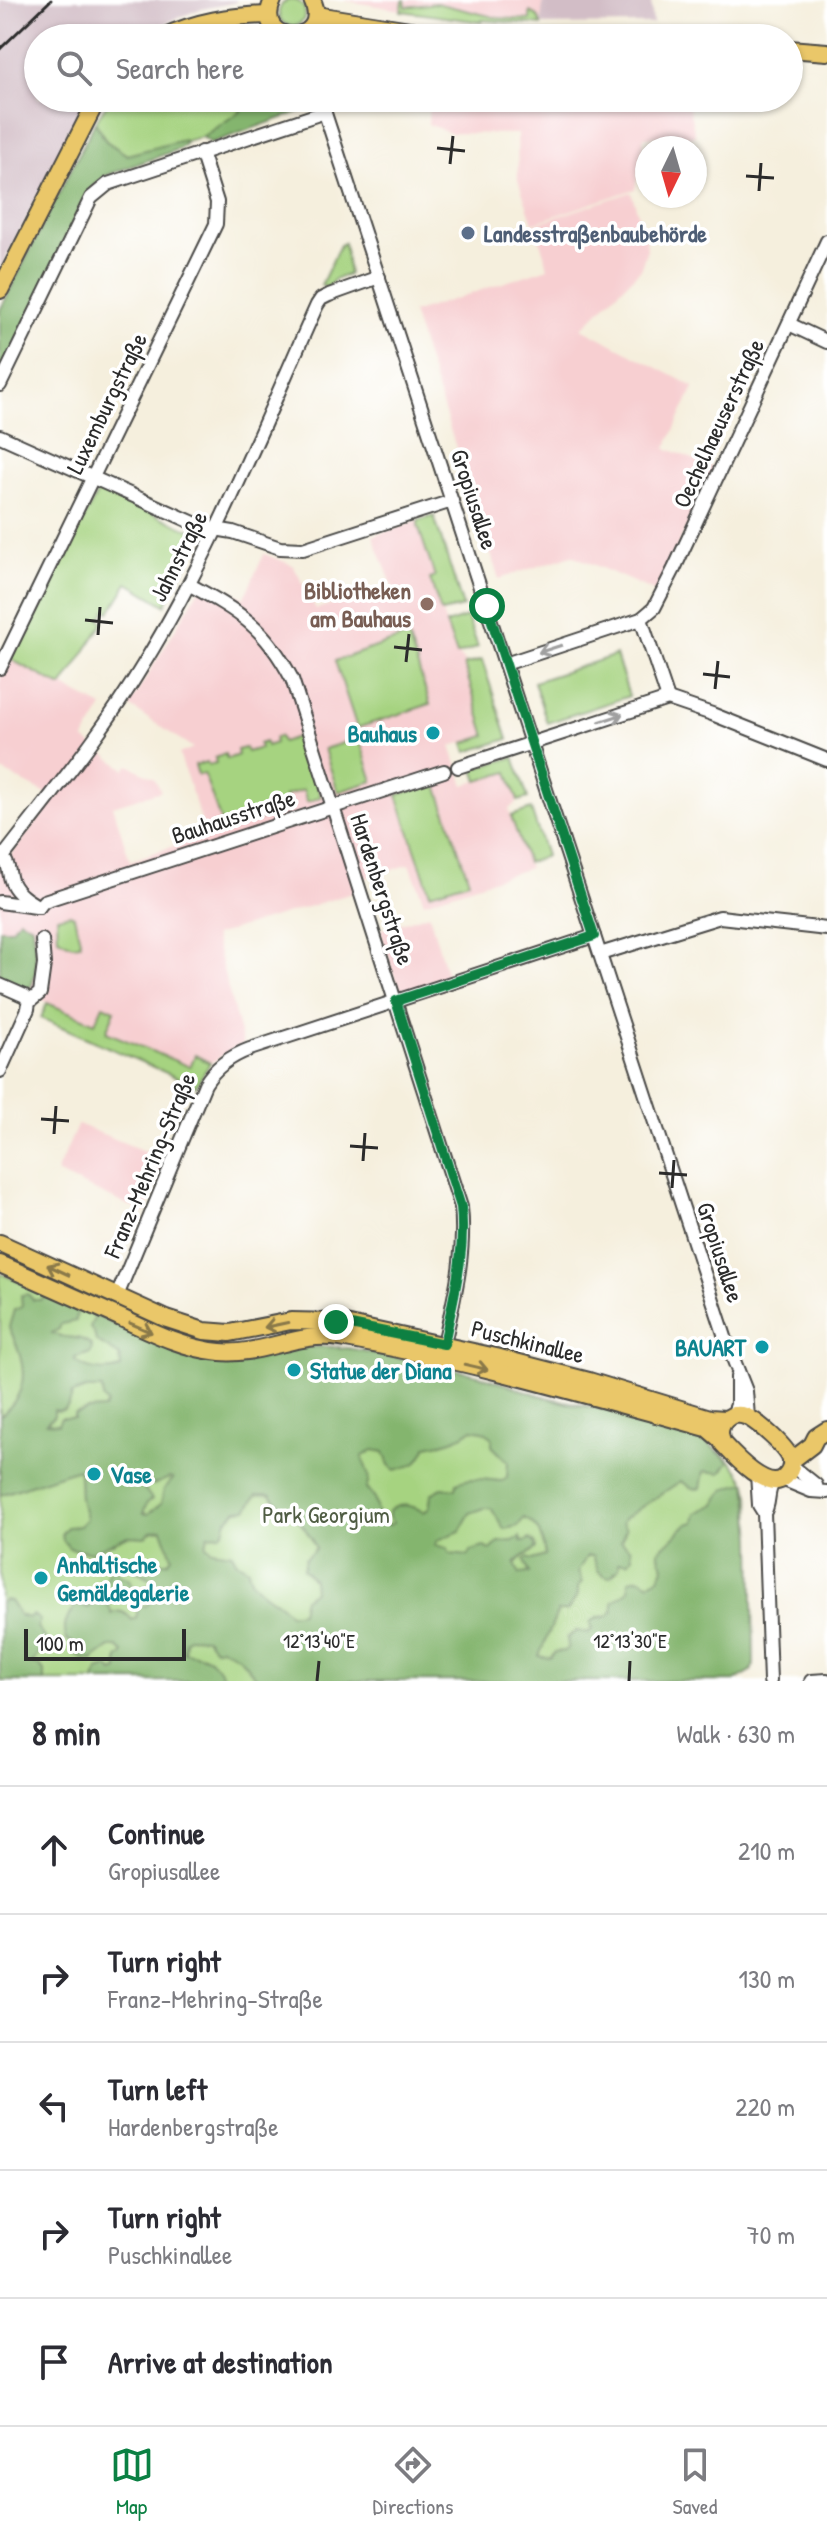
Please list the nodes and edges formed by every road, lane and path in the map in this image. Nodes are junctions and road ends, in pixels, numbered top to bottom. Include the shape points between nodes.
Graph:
1 (314, 7) edge
2 (271, 8) edge
3 (194, 24) edge
4 (394, 24) edge
5 (803, 50) edge
6 (827, 52) edge
7 (91, 112) edge
8 (325, 112) joint
9 (201, 152) junction
10 (827, 241) edge
11 (379, 277) junction
12 (0, 290) edge
13 (789, 324) junction
14 (827, 342) edge
15 (0, 385) edge
16 (0, 436) edge
17 (94, 478) junction
18 (452, 501) junction
19 (217, 530) junction
20 (190, 585) junction
21 (641, 619) junction
22 (505, 664) junction
23 (0, 668) edge
24 (668, 699) junction
25 (531, 744) junction
26 (827, 760) edge
27 (458, 767) dead end
28 (444, 771) dead end
29 (334, 807) junction
30 (2, 859) edge
31 (0, 902) edge
32 (39, 907) junction
33 (827, 929) edge
34 (594, 936) junction
35 (42, 940) dead end
36 (600, 954) junction
37 (0, 985) edge
38 (396, 1001) junction
39 (29, 1002) junction
40 (0, 1071) edge
41 (0, 1243) edge
42 (0, 1264) edge
43 (117, 1296) junction
44 (444, 1344) junction
45 (735, 1417) junction
46 (821, 1434) edge
47 (720, 1439) junction
48 (784, 1467) junction
49 (757, 1474) junction
50 (822, 1491) edge
51 (764, 1513) junction
52 (827, 1680) edge
53 (770, 1681) edge
54 (811, 1681) edge

1 - 4 main road
2 - 3 main road
5 - 6 main road
7 - 12 main road
8 - 9 street
8 - 11 street, Gropiusallee
9 - 15 street via 108,184 94,194
9 - 17 street, Luxemburgstraße via 217,202 216,224
10 - 13 street, Oechelhaeuserstraße
11 - 18 street, Gropiusallee
11 - 19 street, Jahnstraße via 329,295 317,305
13 - 14 street
13 - 21 street, Oechelhaeuserstraße via 674,569 654,608
16 - 17 street
17 - 19 street
17 - 23 street, Luxemburgstraße
18 - 19 street via 303,549
18 - 22 street, Gropiusallee
19 - 20 street, Jahnstraße
20 - 29 street, Hardenbergstraße via 246,617 282,659
20 - 30 street, Jahnstraße via 111,714
21 -> 22 street
21 - 24 street
22 - 25 street, Gropiusallee
25 -> 24 street
24 - 26 street
25 - 27 street
25 - 34 street, Gropiusallee
28 - 29 street, Bauhausstraße
29 - 32 street, Bauhausstraße via 44,901
29 - 38 street, Hardenbergstraße
30 - 32 street via 7,860 19,893
31 - 32 street
33 - 36 street via 720,917
34 - 36 street, Gropiusallee
34 - 38 street, Franz-Mehring-Straße
35 - 39 street via 40,993
36 - 45 street, Gropiusallee via 746,1391
37 - 39 street
38 - 43 street, Franz-Mehring-Straße via 239,1053 217,1067 205,1084
38 - 44 street, Hardenbergstraße via 461,1207 463,1246
39 - 40 street
43 -> 41 main road, Puschkinallee
42 -> 47 main road, Puschkinallee via 198,1348 236,1352 305,1337 331,1337 601,1398 707,1428
44 -> 43 main road, Puschkinallee via 319,1320 216,1333 177,1323
44 - 45 main road, Puschkinallee via 710,1418
45 - 47 main road via 720,1427
45 - 48 main road
46 - 48 main road via 806,1438
47 - 49 main road, Puschkinallee
48 - 49 main road, Puschkinallee
48 - 50 street
48 - 51 street via 770,1487
49 - 51 street
51 - 53 street
52 - 54 street

